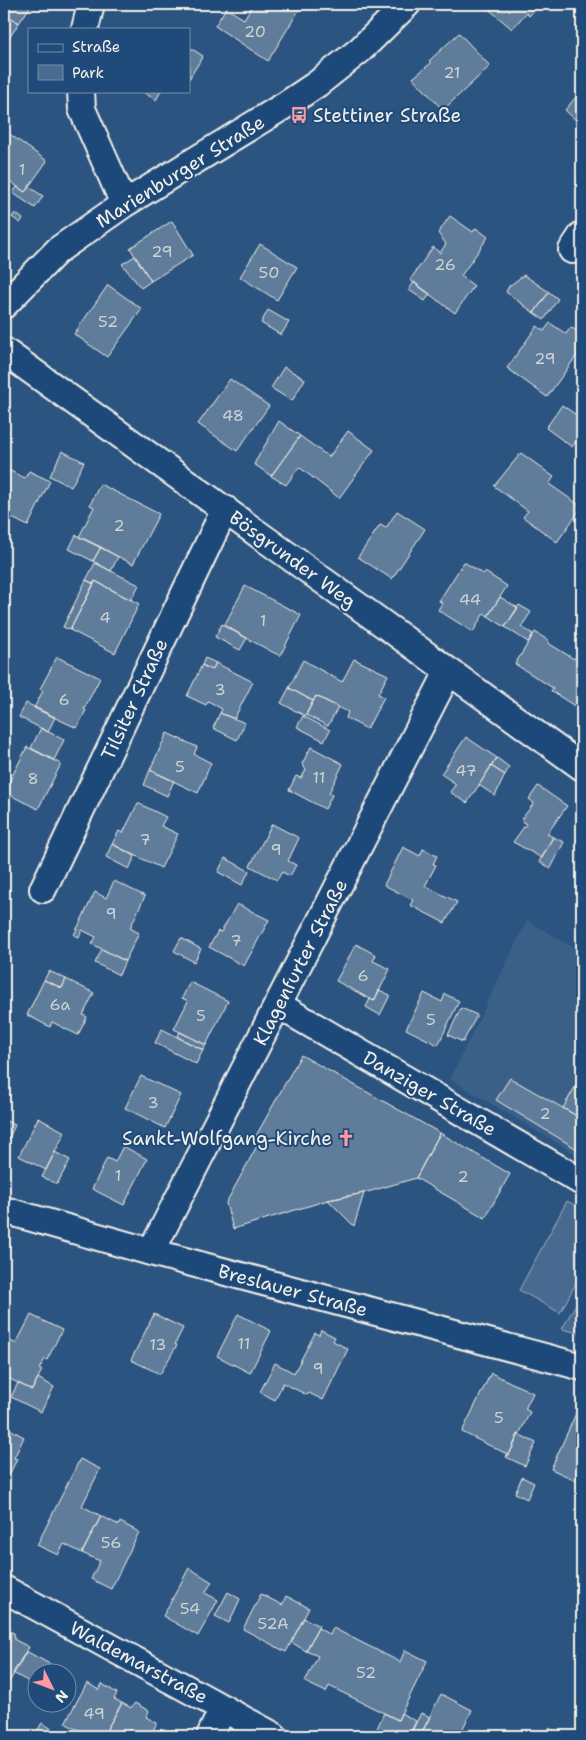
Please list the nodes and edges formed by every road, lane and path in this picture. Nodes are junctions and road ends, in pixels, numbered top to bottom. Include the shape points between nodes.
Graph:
1 (92, 4) edge
2 (407, 4) edge
3 (85, 28) edge
4 (81, 92) edge
5 (124, 204) junction
6 (4, 304) edge
7 (4, 351) edge
8 (225, 509) junction
9 (448, 672) junction
10 (582, 767) edge
11 (43, 889) dead end
12 (278, 1005) junction
13 (582, 1182) edge
14 (4, 1210) edge
15 (151, 1252) junction
16 (582, 1367) edge
17 (4, 1589) edge
18 (223, 1708) junction
19 (210, 1736) edge
20 (274, 1736) edge

1 - 3 street
2 - 5 street, Marienburger Straße via 360,50 317,84
4 - 5 street via 82,109
5 - 6 street, Marienburger Straße via 58,250
7 - 8 street, Bösgrunder Weg
8 - 9 street, Bösgrunder Weg
8 - 11 street, Tilsiter Straße
9 - 10 street, Bösgrunder Weg
9 - 12 street, Klagenfurter Straße
12 - 13 street, Danziger Straße
12 - 15 street, Klagenfurter Straße
14 - 15 street, Breslauer Straße
15 - 16 street, Breslauer Straße
17 - 18 street, Waldemarstraße
18 - 19 street
18 - 20 street, Waldemarstraße

